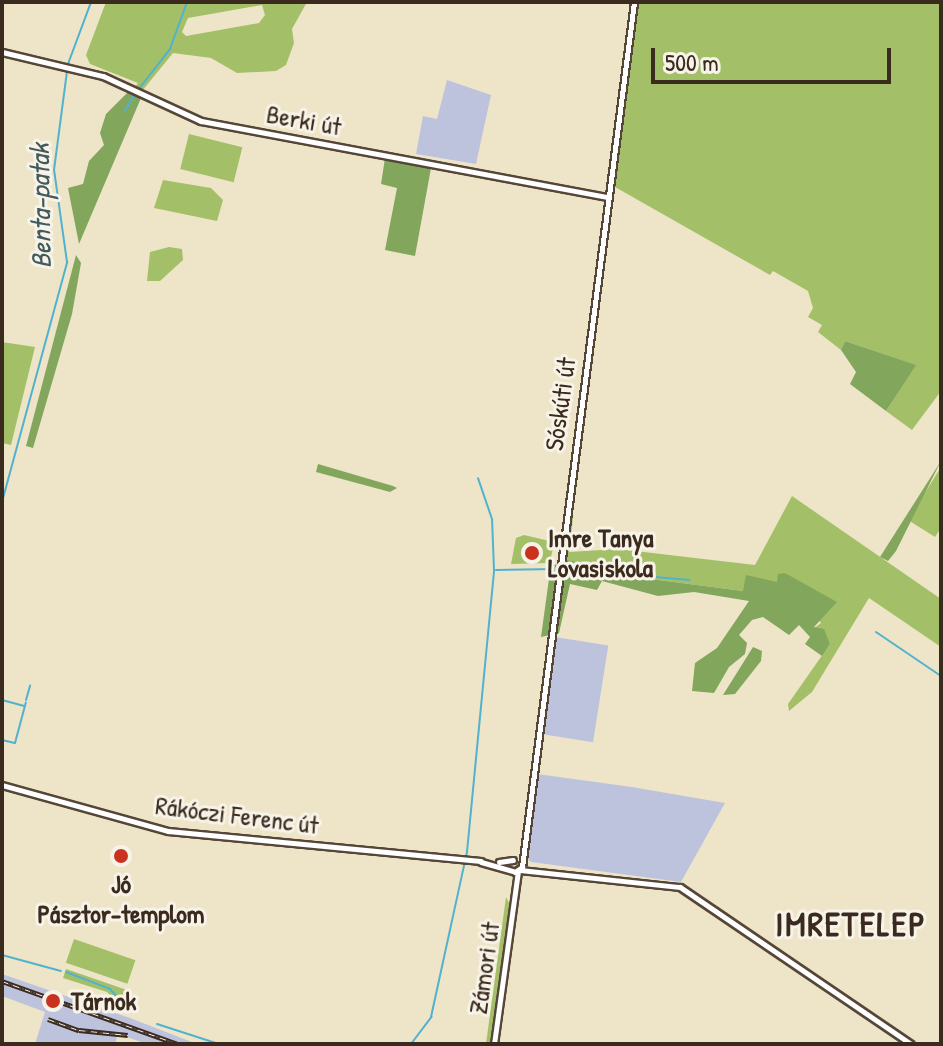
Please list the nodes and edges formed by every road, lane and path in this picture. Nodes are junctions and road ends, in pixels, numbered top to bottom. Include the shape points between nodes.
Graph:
1 (634, 2) edge
2 (2, 52) edge
3 (608, 197) junction
4 (2, 785) edge
5 (516, 866) junction
6 (494, 1044) edge
7 (911, 1044) edge

1 - 3 street, Sóskúti út
2 - 3 street, Berki út via 113,80 201,121
3 - 5 street, Sóskúti út
4 - 5 street, Rákóczi Ferenc út via 168,831
5 - 6 street, Zámori út
5 - 7 street, Rákóczi Ferenc út via 680,887

